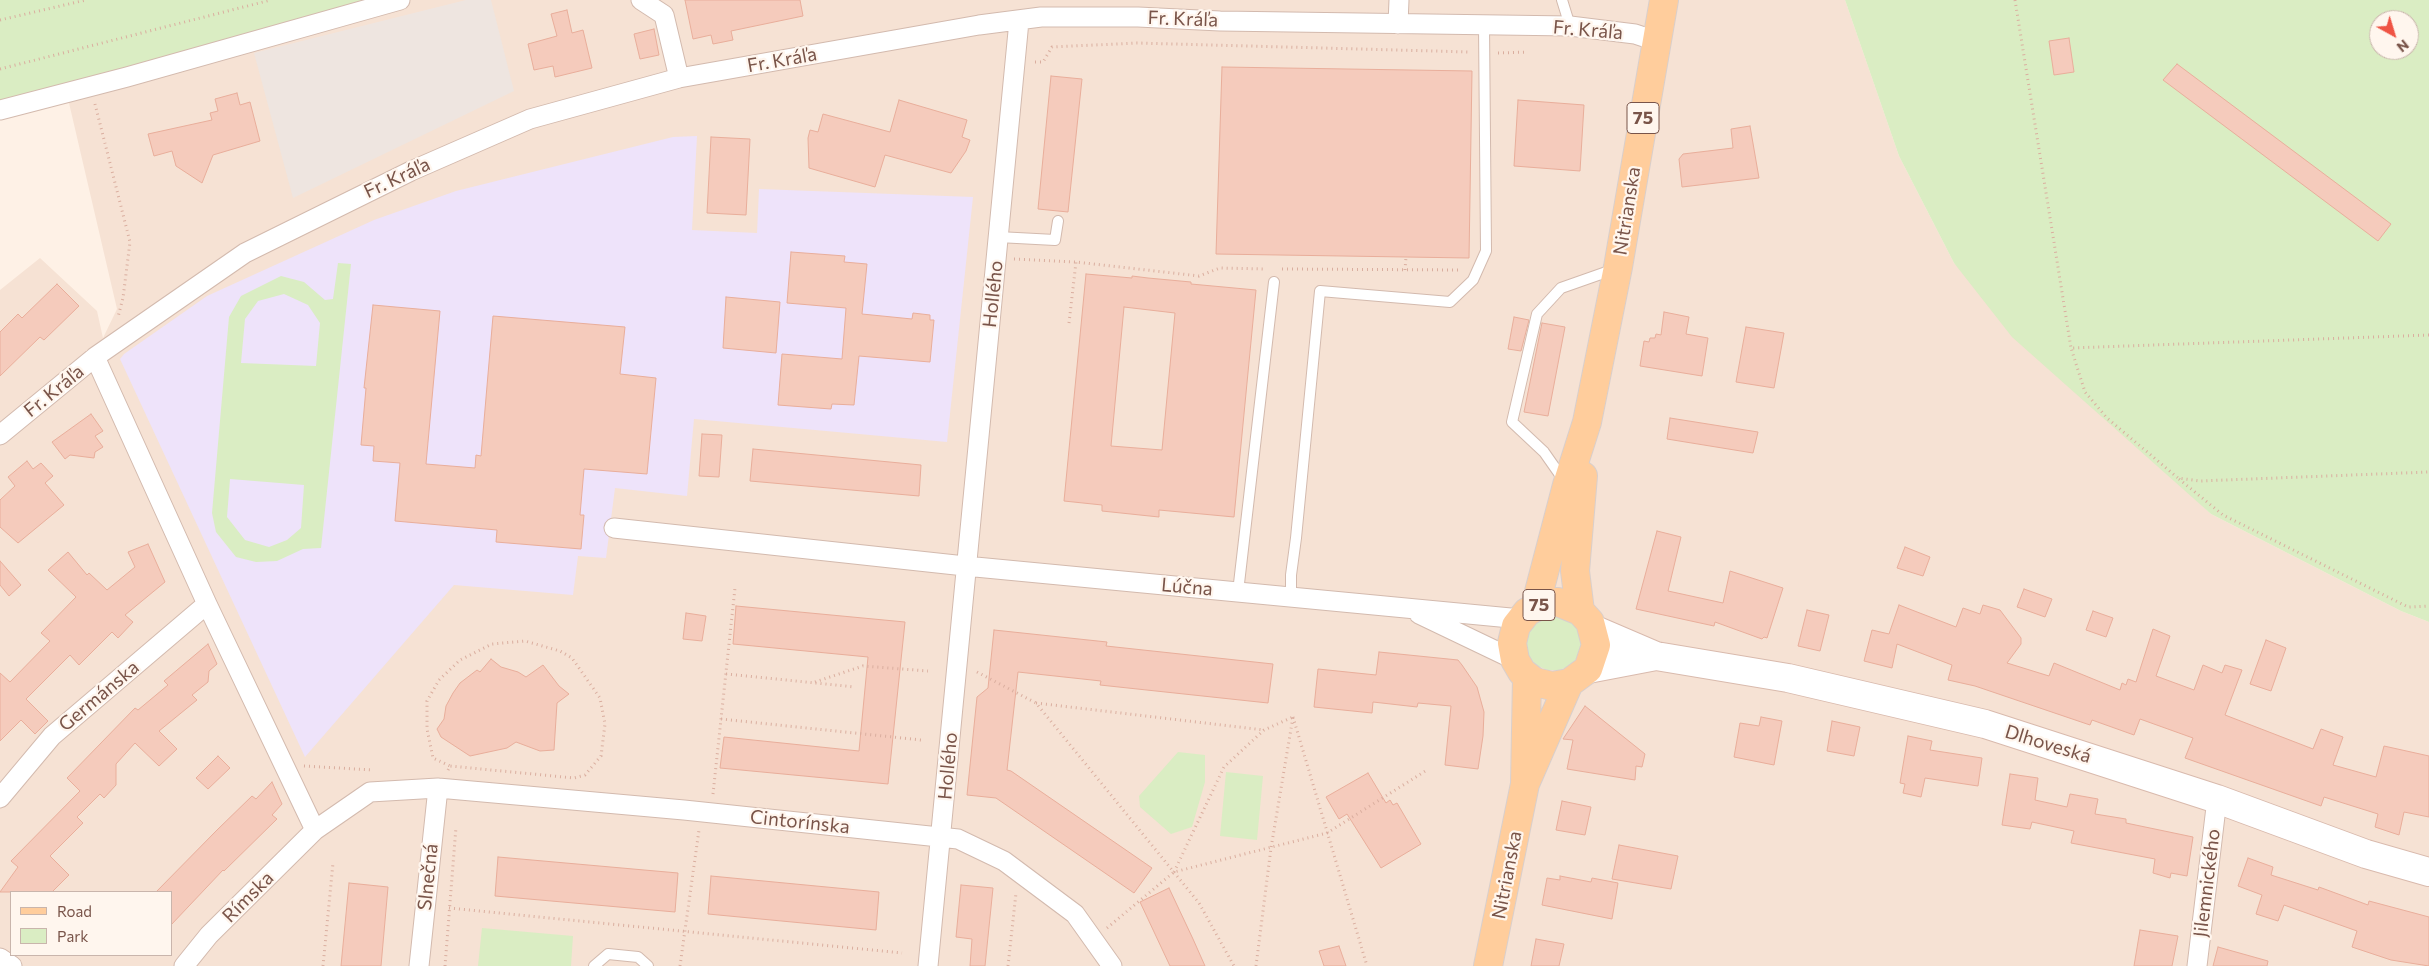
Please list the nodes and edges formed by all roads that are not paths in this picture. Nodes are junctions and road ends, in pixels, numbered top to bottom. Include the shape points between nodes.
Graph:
1 (400, 0) edge
2 (641, 0) edge
3 (1399, 0) edge
4 (1562, 0) edge
5 (1664, 0) edge
6 (1019, 21) junction
7 (1398, 24) junction
8 (1484, 25) junction
9 (1570, 26) junction
10 (1656, 41) junction
11 (680, 78) junction
12 (0, 110) edge
13 (1058, 221) dead end
14 (998, 237) junction
15 (1618, 268) junction
16 (1274, 282) dead end
17 (94, 357) junction
18 (1587, 422) junction
19 (0, 435) edge
20 (1567, 485) junction
21 (614, 528) dead end
22 (965, 566) junction
23 (1238, 592) junction
24 (1290, 597) junction
25 (207, 604) junction
26 (1409, 609) junction
27 (1528, 613) junction
28 (1587, 620) junction
29 (1656, 656) junction
30 (1521, 669) junction
31 (1579, 676) junction
32 (1525, 784) junction
33 (438, 788) junction
34 (0, 798) edge
35 (2217, 799) junction
36 (315, 830) junction
37 (942, 837) junction
38 (2429, 872) edge
39 (0, 958) edge
40 (12, 966) edge
41 (184, 966) edge
42 (419, 966) edge
43 (594, 966) edge
44 (648, 966) edge
45 (928, 966) edge
46 (1112, 966) edge
47 (1488, 966) edge
48 (2197, 966) edge

1 - 12 street
2 - 11 street via 664,15
3 - 7 street
4 - 9 lane
5 - 10 main road, Nitrianska / 75
6 - 7 street, Fr. Kráľa via 1040,17 1138,17
6 - 11 street, Fr. Kráľa via 979,25
6 - 14 street, Hollého
7 - 8 street, Fr. Kráľa
8 - 9 street, Fr. Kráľa
8 - 24 lane via 1486,251 1473,280 1450,302 1320,292
9 - 10 street, Fr. Kráľa via 1634,34
10 - 15 main road, Nitrianska / 75
11 - 17 street, Fr. Kráľa via 530,119 411,171 245,252
13 - 14 lane via 1055,240
14 - 22 street, Hollého
15 - 18 main road, Nitrianska / 75
15 - 20 lane via 1561,288 1537,314 1512,422 1544,452
16 - 23 lane
17 - 19 street, Fr. Kráľa
17 - 25 street
18 - 20 main road, Nitrianska / 75
18 - 28 main road, Nitrianska / 75 via 1575,571
20 - 27 main road, Nitrianska / 75
21 - 22 street
22 - 23 street, Lúčna
22 - 37 street, Hollého
23 - 24 street, Lúčna
24 - 26 street, Lúčna
25 - 34 street, Germánska via 52,736
25 - 36 street
26 - 27 street, Lúčna
26 - 30 street, Lúčna
27 - 28 main road, 75 via 1558,602
27 - 30 main road, Nitrianska / 75 via 1513,634 1513,652
28 - 29 main road, Dlhoveská
28 - 31 main road, Nitrianska / 75 via 1596,645
29 - 31 main road, Dlhoveská
29 - 35 main road, Dlhoveská via 1788,678 1985,724
30 - 31 main road via 1535,682 1552,686
30 - 32 main road, Nitrianska / 75
31 - 32 main road, Nitrianska / 75
32 - 47 main road, Nitrianska / 75
33 - 36 street, Cintorínska via 370,792
33 - 37 street, Cintorínska
33 - 42 street, Slnečná
35 - 38 main road, Dlhoveská via 2366,854
35 - 48 street, Jilemnického
36 - 41 street, Rímska via 209,935
37 - 45 street, Hollého
37 - 46 street, Cintorínska via 958,839 1004,861 1075,914
39 - 40 street
43 - 44 lane via 608,954 638,957

